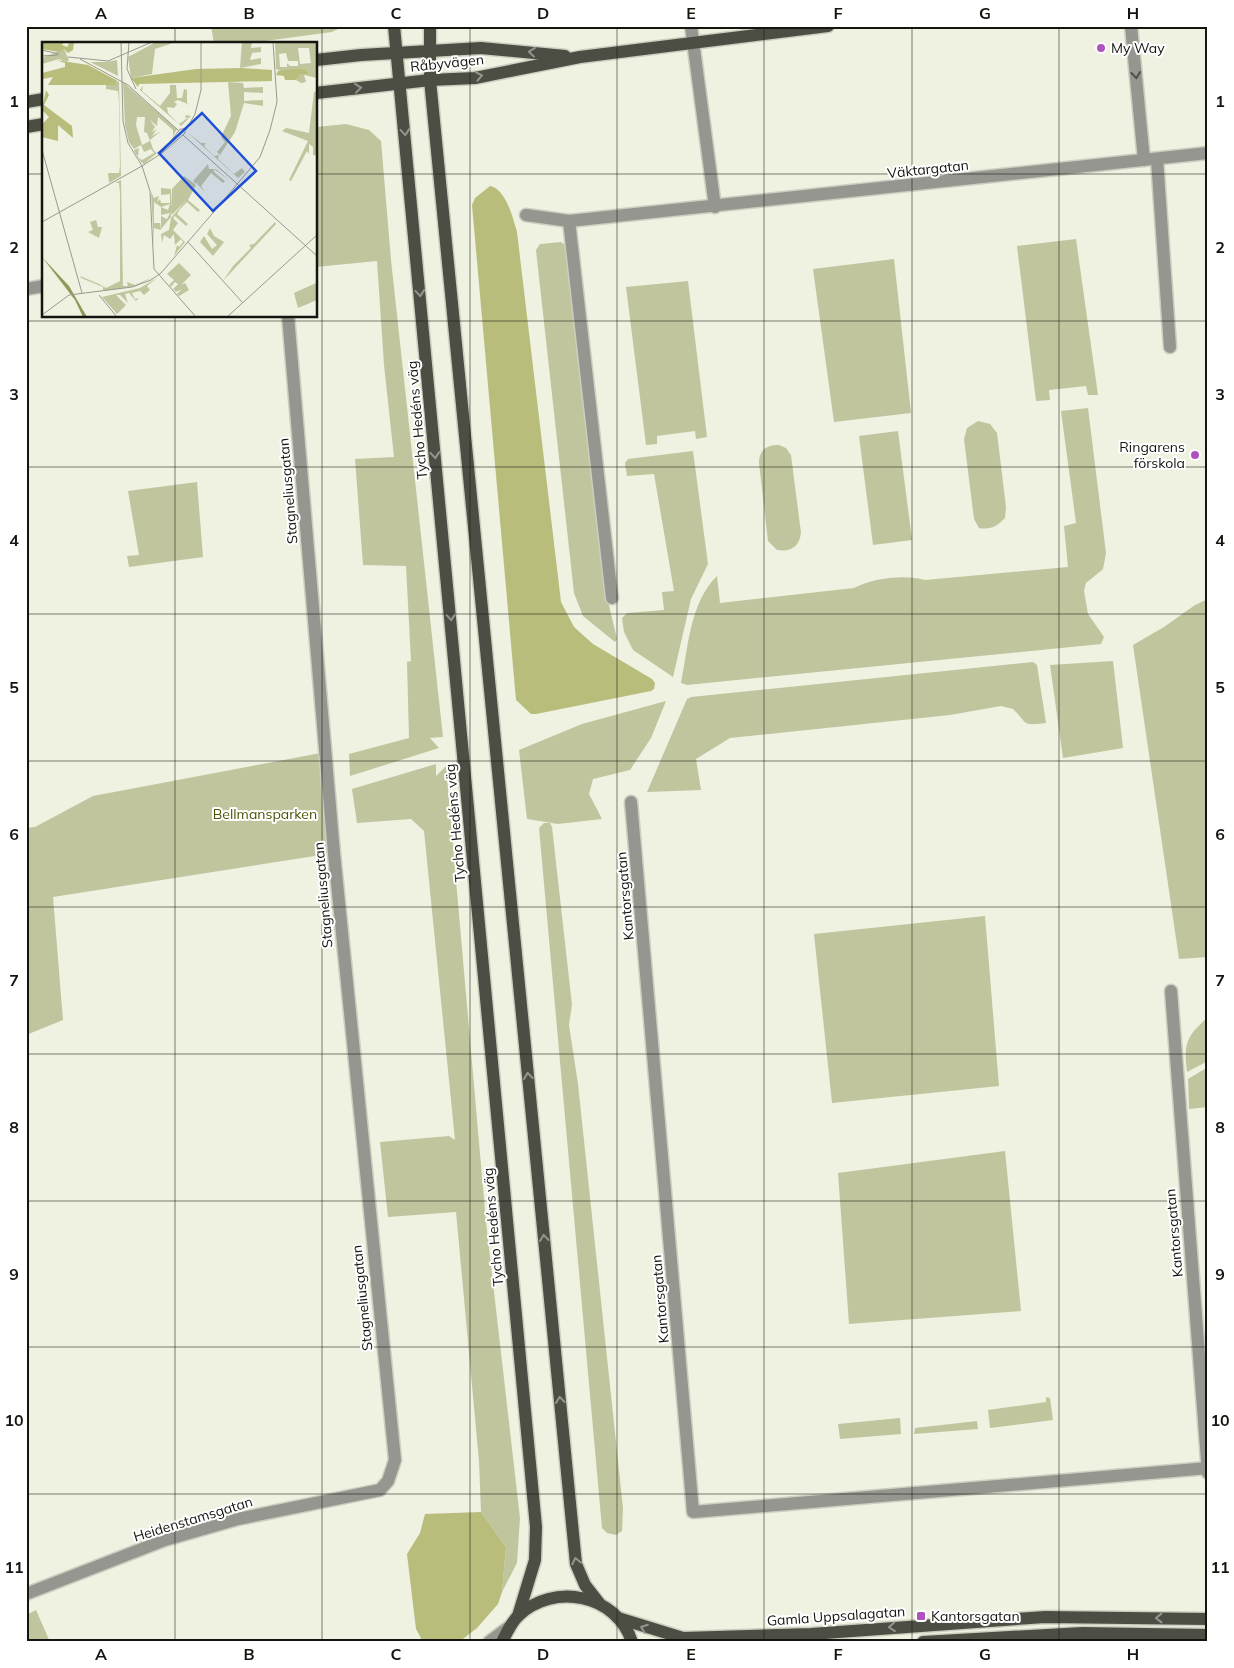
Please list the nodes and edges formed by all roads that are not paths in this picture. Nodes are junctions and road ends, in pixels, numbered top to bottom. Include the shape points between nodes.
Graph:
1 (394, 26) edge
2 (430, 26) edge
3 (691, 26) edge
4 (828, 26) edge
5 (1131, 26) edge
6 (693, 41) junction
7 (430, 52) junction
8 (397, 54) junction
9 (580, 57) junction
10 (318, 60) edge
11 (430, 80) junction
12 (400, 83) junction
13 (318, 93) edge
14 (42, 99) edge
15 (26, 102) edge
16 (42, 124) edge
17 (26, 127) edge
18 (1208, 154) edge
19 (1151, 160) junction
20 (715, 206) junction
21 (526, 215) dead end
22 (570, 221) junction
23 (42, 286) edge
24 (26, 289) edge
25 (288, 318) edge
26 (1170, 347) dead end
27 (612, 598) dead end
28 (631, 802) dead end
29 (1171, 991) dead end
30 (1207, 1468) edge
31 (392, 1470) joint
32 (1208, 1473) edge
33 (26, 1594) edge
34 (599, 1603) junction
35 (518, 1616) junction
36 (618, 1618) junction
37 (1208, 1619) edge
38 (509, 1627) junction
39 (1208, 1635) edge
40 (489, 1642) edge
41 (502, 1642) edge
42 (632, 1642) edge
43 (923, 1642) edge

1 - 8 main road, Tycho Hedéns väg
2 - 7 main road
3 - 6 street
4 - 6 main road, Råbyvägen
5 -> 19 street
6 - 9 main road, Råbyvägen
6 - 20 street
7 - 8 main road, Råbyvägen
9 -> 7 main road, Råbyvägen via 481,48
7 - 11 main road
8 - 10 main road, Råbyvägen
8 - 12 main road, Tycho Hedéns väg
11 -> 9 main road, Råbyvägen via 474,78
11 - 12 main road, Råbyvägen
34 -> 11 main road via 585,1585 576,1564
13 -> 12 main road, Råbyvägen
12 -> 35 main road, Tycho Hedéns väg via 536,1527 535,1560
14 - 15 main road
16 - 17 main road
18 - 19 street, Väktargatan
19 - 20 street, Väktargatan
19 - 26 street
20 - 22 street, Väktargatan
21 - 22 street, Väktargatan
22 - 27 street
23 - 24 street
25 - 31 street, Stagneliusgatan via 336,870 395,1460
28 - 30 street, Kantorsgatan via 693,1512
29 - 30 street, Kantorsgatan
30 - 32 street, Kantorsgatan
31 - 33 street, Heidenstamsgatan via 380,1490 238,1518 165,1540
34 - 35 main road via 579,1596 557,1596 536,1603
34 - 36 main road
35 - 38 main road
37 -> 36 main road, Gamla Uppsalagatan via 1045,1617 812,1634 683,1638
36 - 42 main road
38 - 40 street
38 - 41 main road
39 - 43 main road via 1082,1633

